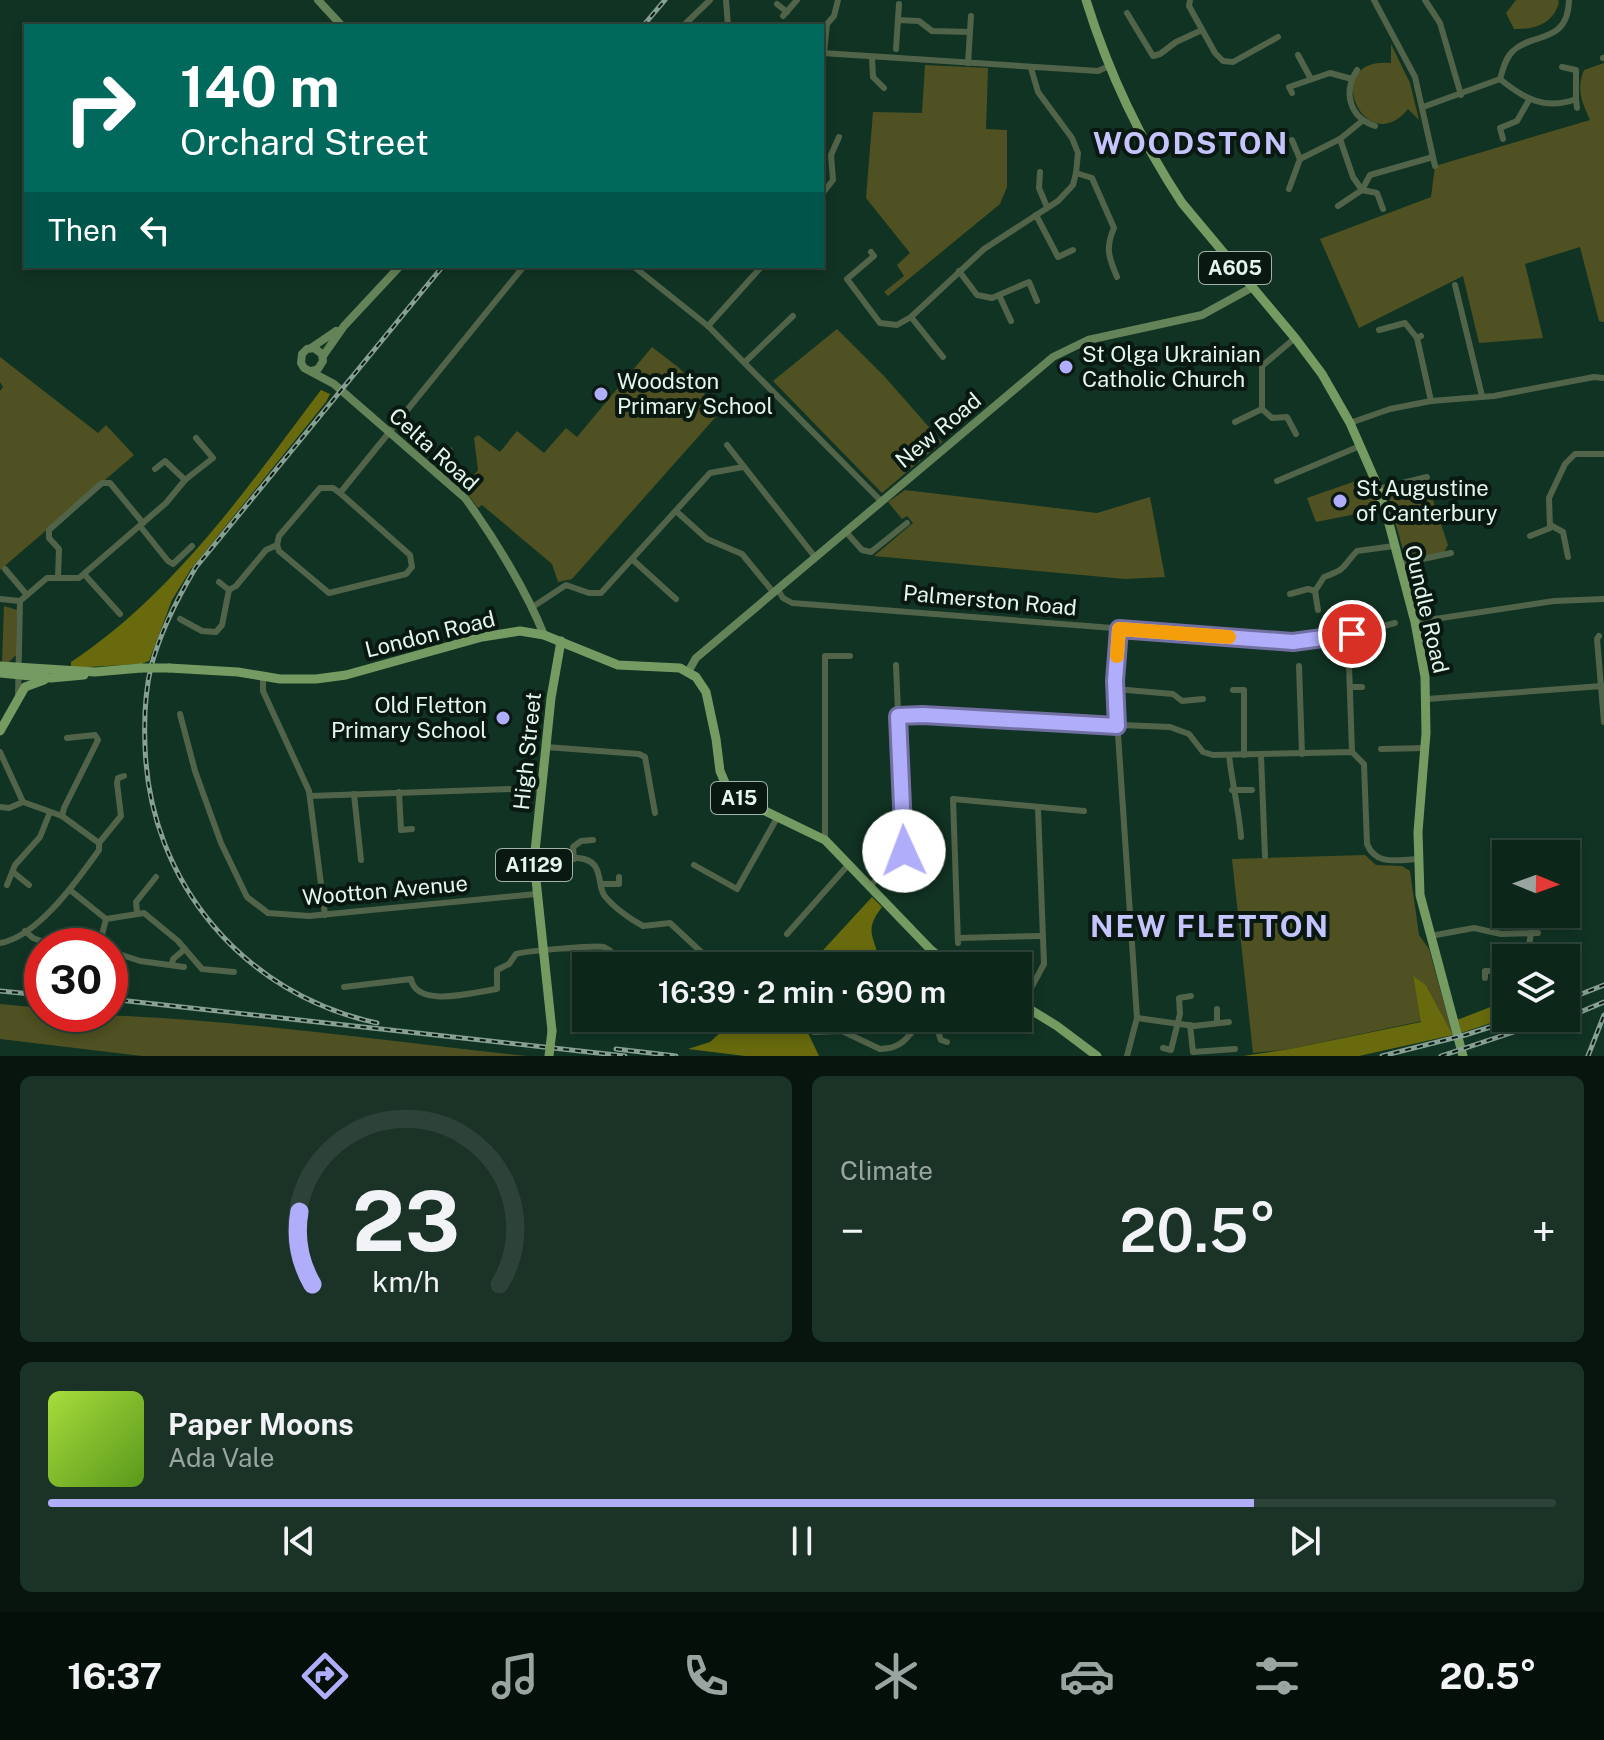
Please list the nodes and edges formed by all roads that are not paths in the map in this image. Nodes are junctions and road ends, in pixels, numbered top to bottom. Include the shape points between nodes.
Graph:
1 (318, 0) edge
2 (710, 0) edge
3 (726, 0) edge
4 (797, 0) edge
5 (838, 0) edge
6 (1084, 0) edge
7 (1190, 0) edge
8 (1374, 0) edge
9 (1425, 0) edge
10 (1569, 0) edge
11 (777, 4) dead end
12 (899, 4) dead end
13 (1127, 13) dead end
14 (971, 16) dead end
15 (898, 20) junction
16 (340, 24) edge
17 (685, 24) edge
18 (728, 24) edge
19 (1202, 30) junction
20 (970, 32) junction
21 (1278, 37) dead end
22 (824, 46) edge
23 (896, 49) dead end
24 (824, 53) edge
25 (1298, 55) dead end
26 (872, 58) junction
27 (968, 63) junction
28 (1109, 66) junction
29 (1562, 67) dead end
30 (1031, 68) junction
31 (1357, 70) dead end
32 (1311, 79) junction
33 (1352, 79) junction
34 (1500, 79) junction
35 (884, 88) dead end
36 (1292, 93) dead end
37 (1461, 95) junction
38 (1529, 100) junction
39 (1423, 107) junction
40 (1362, 121) junction
41 (1375, 126) dead end
42 (839, 137) dead end
43 (1340, 139) junction
44 (1503, 139) dead end
45 (1292, 140) dead end
46 (1433, 157) junction
47 (1300, 159) junction
48 (1435, 166) dead end
49 (1040, 172) dead end
50 (1076, 173) junction
51 (1289, 189) dead end
52 (1362, 190) junction
53 (824, 191) edge
54 (1338, 206) dead end
55 (1047, 207) junction
56 (1383, 209) dead end
57 (1036, 215) junction
58 (1073, 250) dead end
59 (871, 252) dead end
60 (1058, 257) junction
61 (1062, 267) dead end
62 (398, 268) edge
63 (522, 268) edge
64 (637, 268) edge
65 (760, 268) edge
66 (959, 271) junction
67 (1117, 277) dead end
68 (1455, 285) dead end
69 (1251, 288) junction
70 (999, 295) junction
71 (1037, 301) dead end
72 (793, 316) dead end
73 (911, 317) junction
74 (1011, 321) dead end
75 (344, 326) junction
76 (708, 326) junction
77 (1379, 330) dead end
78 (1295, 338) junction
79 (310, 348) junction
80 (943, 357) dead end
81 (323, 359) junction
82 (745, 362) junction
83 (311, 371) junction
84 (1604, 378) edge
85 (334, 384) junction
86 (1482, 396) junction
87 (1431, 401) junction
88 (1262, 409) junction
89 (1235, 422) dead end
90 (1350, 423) junction
91 (390, 432) junction
92 (1296, 434) dead end
93 (196, 438) dead end
94 (727, 445) dead end
95 (1360, 446) junction
96 (1604, 454) edge
97 (743, 467) junction
98 (155, 469) dead end
99 (1427, 477) dead end
100 (185, 480) junction
101 (1277, 481) dead end
102 (1378, 489) junction
103 (340, 493) junction
104 (882, 502) junction
105 (676, 511) junction
106 (907, 523) dead end
107 (141, 524) junction
108 (1552, 526) junction
109 (846, 532) junction
110 (1530, 536) dead end
111 (277, 545) junction
112 (192, 546) dead end
113 (1394, 546) junction
114 (1451, 553) dead end
115 (815, 557) junction
116 (1568, 557) dead end
117 (633, 560) junction
118 (1399, 564) junction
119 (5, 569) dead end
120 (84, 574) junction
121 (58, 578) junction
122 (219, 582) dead end
123 (232, 588) junction
124 (1315, 591) junction
125 (776, 592) junction
126 (1290, 594) dead end
127 (27, 595) junction
128 (0, 599) edge
129 (676, 599) dead end
130 (1604, 599) edge
131 (20, 601) junction
132 (531, 608) junction
133 (1318, 610) dead end
134 (120, 614) dead end
135 (180, 619) dead end
136 (1415, 622) junction
137 (1395, 623) dead end
138 (1119, 629) junction
139 (544, 635) junction
140 (1599, 636) dead end
141 (561, 641) junction
142 (850, 656) dead end
143 (1349, 664) dead end
144 (896, 665) dead end
145 (0, 666) edge
146 (1299, 666) dead end
147 (19, 670) junction
148 (95, 672) junction
149 (688, 672) junction
150 (0, 673) edge
151 (263, 676) junction
152 (76, 677) junction
153 (51, 678) junction
154 (1245, 682) dead end
155 (1602, 686) junction
156 (1350, 687) junction
157 (1362, 687) dead end
158 (1115, 689) junction
159 (1233, 690) dead end
160 (1244, 690) junction
161 (18, 697) junction
162 (1203, 699) dead end
163 (1427, 699) junction
164 (180, 714) dead end
165 (898, 716) junction
166 (1604, 722) edge
167 (1117, 726) junction
168 (0, 731) edge
169 (67, 738) dead end
170 (546, 747) junction
171 (1425, 748) junction
172 (1381, 749) dead end
173 (0, 752) edge
174 (1352, 752) junction
175 (1302, 754) junction
176 (1229, 755) junction
177 (1244, 755) junction
178 (1261, 755) junction
179 (124, 776) dead end
180 (541, 788) junction
181 (1232, 790) junction
182 (1252, 790) dead end
183 (399, 792) junction
184 (354, 794) junction
185 (310, 796) junction
186 (23, 802) junction
187 (1038, 808) junction
188 (1, 810) edge
189 (1084, 811) dead end
190 (50, 812) junction
191 (655, 813) dead end
192 (62, 816) junction
193 (777, 818) junction
194 (412, 829) dead end
195 (1241, 837) dead end
196 (593, 840) dead end
197 (825, 840) junction
198 (99, 843) junction
199 (1265, 856) dead end
200 (574, 859) junction
201 (1418, 859) junction
202 (361, 860) dead end
203 (534, 861) junction
204 (849, 864) junction
205 (694, 865) dead end
206 (13, 872) junction
207 (156, 877) dead end
208 (619, 877) dead end
209 (602, 884) junction
210 (7, 885) dead end
211 (29, 885) dead end
212 (870, 886) junction
213 (70, 890) junction
214 (536, 894) junction
215 (137, 912) junction
216 (325, 915) junction
217 (106, 919) junction
218 (28, 928) edge
219 (104, 928) edge
220 (1536, 928) edge
221 (24, 932) edge
222 (787, 934) dead end
223 (1042, 936) junction
224 (1430, 936) junction
225 (1533, 936) junction
226 (0, 943) edge
227 (1531, 944) edge
228 (185, 949) junction
229 (543, 952) junction
230 (610, 952) edge
231 (701, 952) edge
232 (934, 952) edge
233 (128, 957) edge
234 (172, 965) junction
235 (184, 967) dead end
236 (1492, 971) edge
237 (234, 972) dead end
238 (1485, 978) dead end
239 (1032, 984) edge
240 (355, 986) junction
241 (344, 987) dead end
242 (356, 995) dead end
243 (1191, 996) dead end
244 (1217, 1009) dead end
245 (1032, 1013) edge
246 (1137, 1018) junction
247 (1229, 1022) dead end
248 (1217, 1023) junction
249 (1177, 1024) junction
250 (1190, 1025) junction
251 (844, 1032) edge
252 (912, 1032) edge
253 (938, 1032) edge
254 (941, 1042) dead end
255 (1163, 1048) dead end
256 (1235, 1049) dead end
257 (1084, 1051) edge
258 (549, 1056) edge
259 (1097, 1056) edge
260 (1127, 1056) edge
261 (1463, 1056) edge

1 - 16 street
2 - 17 street
3 - 18 street
4 - 11 street via 785,14
5 - 22 street
6 - 28 main road, Oundle Road / A605
7 - 19 street
8 - 39 street via 1415,77
9 - 37 street via 1440,23
10 - 34 street via 1565,19 1552,33 1510,53
12 - 15 street
13 - 19 street via 1153,56
14 - 20 street
15 - 20 street via 919,21 932,31
15 - 23 street
19 - 21 street via 1219,58 1230,63
20 - 27 street
24 - 26 street
25 - 32 street
26 - 27 street
26 - 35 street via 873,77
27 - 30 street
28 - 30 street via 1098,71
28 - 69 main road, Oundle Road / A605 via 1167,180
29 - 38 street via 1576,70 1577,104
30 - 50 street via 1038,92 1072,138 1078,153
31 - 33 street
32 - 33 street via 1330,73
32 - 36 street via 1289,87
33 - 40 street via 1351,106
34 - 37 street
34 - 38 street
37 - 39 street
38 - 44 street via 1517,121 1500,128
39 - 46 street
40 - 41 street
40 - 43 street
42 - 53 street via 831,155 833,180
43 - 47 street
43 - 52 street
45 - 47 street
46 - 48 street
46 - 52 street via 1370,175
47 - 51 street
49 - 55 street via 1039,188
50 - 55 street via 1066,194
50 - 67 street via 1092,178 1114,228 1108,255
52 - 54 street
52 - 56 street via 1377,193
55 - 57 street
57 - 60 street
57 - 66 street
58 - 60 street
59 - 73 street via 874,256 847,279 880,323 897,325
60 - 61 street
62 - 75 street
63 - 91 street
64 - 76 street
65 - 76 street
66 - 70 street via 977,295
66 - 73 street
68 - 86 street
69 - 78 main road, Oundle Road / A605
69 - 104 street, New Road via 1192,318 1063,350
70 - 71 street via 1029,282
70 - 74 street
72 - 82 street
73 - 80 street
75 - 79 street
75 - 81 street
76 - 82 street
77 - 87 street via 1405,323 1419,337
78 - 88 street via 1262,366
78 - 90 main road, Oundle Road / A605
79 - 81 street
79 - 83 street via 301,358
81 - 83 street
81 - 85 street, Celta Road
82 - 104 street
83 - 85 street, Celta Road
84 - 86 street
85 - 91 street, Celta Road
86 - 87 street
87 - 90 street
88 - 89 street
88 - 92 street via 1272,418 1287,417
90 - 95 main road, Oundle Road / A605
91 - 103 street
91 - 132 street, Celta Road via 465,498
93 - 100 street via 213,458
94 - 97 street
95 - 101 street
95 - 102 main road, Oundle Road / A605
96 - 108 street via 1575,454 1565,464 1549,498
97 - 105 street via 710,473
97 - 115 street
98 - 100 street via 165,461
99 - 102 street
100 - 107 street
102 - 113 main road, Oundle Road / A605
103 - 111 street via 320,488
103 - 111 street via 410,555 412,567 406,574 329,593
104 - 109 street, New Road
105 - 117 street
105 - 125 street via 707,539 742,554
106 - 109 street via 871,552 862,550
107 - 112 street via 173,564
107 - 120 street
107 - 121 street via 110,483 102,483 49,530 59,549
108 - 110 street
108 - 116 street via 1563,532
109 - 115 street, New Road
111 - 123 street
113 - 118 main road, Oundle Road / A605
113 - 124 street via 1357,551 1346,568 1324,577
114 - 118 street
115 - 125 street, New Road
117 - 129 street
117 - 132 street via 601,593 566,585
118 - 136 main road, Oundle Road / A605
119 - 127 street
120 - 121 street via 74,580
120 - 134 street
121 - 127 street via 47,578
122 - 123 street
123 - 135 street via 216,632
124 - 126 street
124 - 133 street
125 - 138 street, Palmerston Road via 792,603
125 - 149 street, New Road via 696,658
127 - 131 street
128 - 131 street
130 - 136 street via 1554,601
131 - 147 street
132 - 139 street, Celta Road
136 - 163 main road, Oundle Road / A605
137 - 138 street, Palmerston Road via 1306,642
138 - 158 street
139 - 141 main road, London Road
139 - 151 main road, London Road via 520,631 482,637 346,675
140 - 155 street
141 - 149 main road, London Road via 618,665 670,666
141 - 170 main road, High Street / A1129
142 - 197 street via 825,656
143 - 156 street
144 - 165 street
145 - 147 main road, London Road
146 - 175 street
147 - 148 main road, London Road
147 - 150 main road, London Road
147 - 152 main road
147 - 153 main road, London Road
147 - 161 street
148 - 151 main road, London Road, bridge via 169,668
148 - 152 main road, London Road
149 - 193 main road, A15 via 706,692 726,785 740,799
151 - 185 street via 263,691
152 - 153 main road, London Road
153 - 161 main road via 25,687
154 - 160 street
155 - 163 street
155 - 166 street
156 - 157 street
156 - 174 street
158 - 162 street via 1173,694 1182,701
158 - 167 street
159 - 160 street
160 - 177 street
161 - 168 main road
163 - 171 main road, Oundle Road / A605
164 - 216 street, Wootton Avenue via 204,801 247,897 268,913
165 - 167 street
165 - 212 street via 904,851
167 - 176 street via 1179,728 1203,752
167 - 246 street
169 - 192 street via 95,735 98,740
170 - 180 main road, High Street / A1129
170 - 191 street via 645,757
171 - 172 street
171 - 201 main road, Oundle Road / A605
173 - 186 street
174 - 175 street
174 - 201 street via 1364,764 1371,853 1382,860
175 - 178 street
176 - 177 street
176 - 181 street
177 - 178 street
178 - 199 street
179 - 198 street via 117,783 121,816
180 - 183 street
180 - 203 main road, High Street / A1129
181 - 182 street
181 - 195 street
183 - 184 street
183 - 194 street via 401,830
184 - 185 street
184 - 202 street
185 - 216 street
186 - 188 street
186 - 190 street
187 - 189 street
187 - 223 street
187 - 223 street via 951,802 958,940
190 - 192 street
190 - 206 street via 40,837
192 - 198 street
193 - 197 main road, A15
193 - 205 street via 737,889
196 - 200 street via 573,847
197 - 204 main road, A15
198 - 213 street
200 - 203 street
200 - 209 street via 594,864
201 - 224 main road, Oundle Road / A605
203 - 214 main road, High Street / A1129
204 - 212 main road, A15
204 - 222 street
206 - 210 street
206 - 211 street
207 - 215 street via 136,902
208 - 209 street via 619,884
209 - 231 street via 602,892 637,923 670,923
212 - 232 main road, A15
213 - 217 street
213 - 218 street
214 - 216 street, Wootton Avenue
214 - 229 main road, High Street / A1129
215 - 217 street
215 - 228 street
217 - 219 street
220 - 225 street
221 - 226 street
223 - 239 street via 1044,964
224 - 225 street via 1474,928
224 - 261 main road, Oundle Road / A605
225 - 227 street
228 - 234 street
228 - 237 street via 202,969
229 - 230 street via 600,946
229 - 240 street via 521,952 500,967 495,973 497,989 438,996 419,993 411,979
229 - 258 main road, High Street / A1129, bridge via 552,1031
233 - 234 street
234 - 235 street
236 - 238 street via 1485,971
240 - 241 street
240 - 242 street
243 - 249 street via 1179,998
244 - 248 street
245 - 257 main road
246 - 249 street
246 - 260 street
247 - 248 street
248 - 250 street
249 - 250 street
249 - 255 street via 1171,1050
250 - 256 street via 1193,1052
251 - 252 street via 887,1049 902,1044
253 - 254 street
257 - 259 main road

